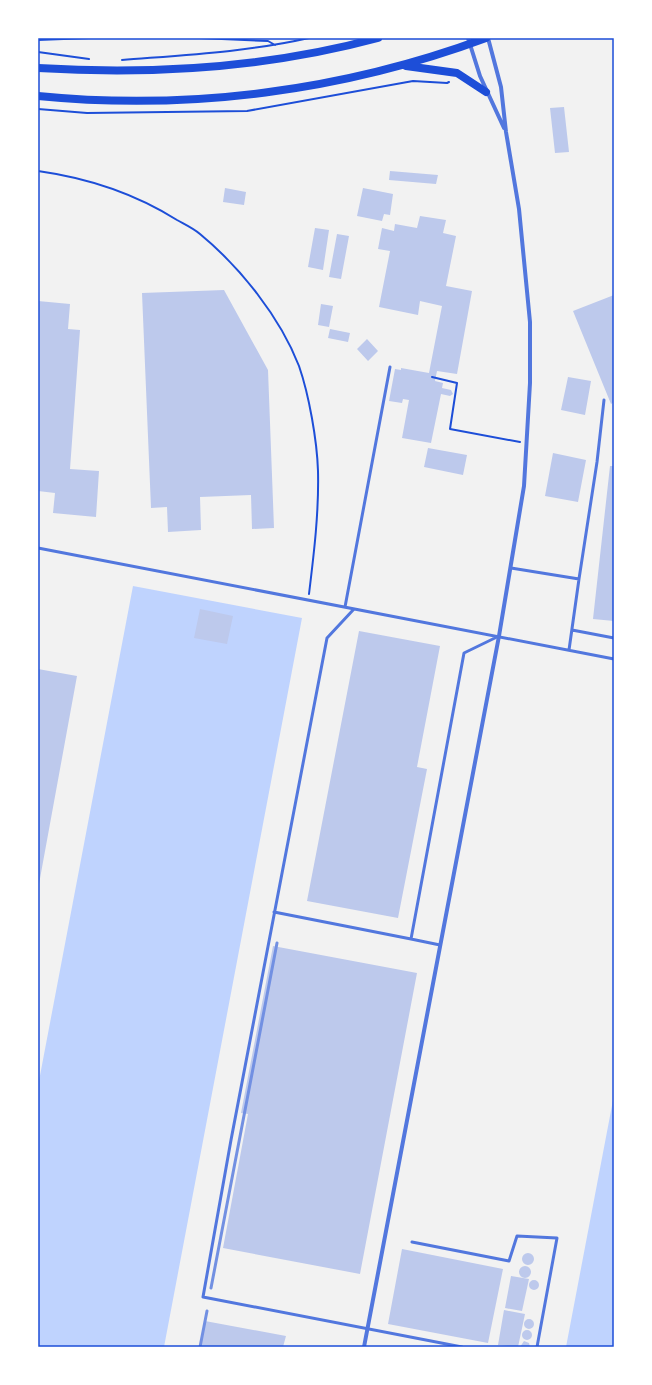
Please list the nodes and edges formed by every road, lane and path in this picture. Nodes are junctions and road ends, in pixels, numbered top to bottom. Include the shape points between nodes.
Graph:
1 (89, 38) edge
2 (200, 38) edge
3 (309, 38) edge
4 (378, 38) edge
5 (487, 38) edge
6 (38, 40) edge
7 (469, 41) edge
8 (276, 45) junction
9 (38, 52) edge
10 (95, 60) dead end
11 (118, 60) dead end
12 (401, 66) junction
13 (38, 68) edge
14 (486, 92) junction
15 (38, 96) edge
16 (506, 132) junction
17 (38, 171) edge
18 (390, 367) dead end
19 (432, 377) dead end
20 (604, 400) dead end
21 (527, 443) junction
22 (38, 548) edge
23 (511, 568) junction
24 (580, 579) junction
25 (308, 600) junction
26 (345, 607) junction
27 (354, 608) junction
28 (572, 630) junction
29 (500, 636) junction
30 (614, 638) edge
31 (569, 650) junction
32 (614, 659) edge
33 (274, 912) junction
34 (411, 939) junction
35 (440, 945) junction
36 (412, 1242) dead end
37 (368, 1328) junction
38 (364, 1347) edge
39 (462, 1347) edge
40 (537, 1347) edge

1 - 6 path
2 - 8 path via 268,41
3 - 8 path
4 - 13 main road via 296,56 204,68 110,71
5 - 7 main road
5 - 16 street via 501,87
7 - 12 main road
7 - 14 street
8 - 11 path via 227,52
9 - 10 path
12 - 14 main road via 457,73
12 - 15 main road via 312,86 220,99 126,101
14 - 16 street
16 - 21 street via 519,208 530,322
17 - 25 path via 69,176 118,190 157,208 199,233 238,270 275,319 299,366 312,419 318,469 317,526
18 - 26 lane
19 - 21 path via 457,383 450,429
20 - 24 lane
21 - 23 street via 524,486
22 - 25 lane
23 - 24 lane
23 - 29 street
24 - 28 lane
25 - 26 lane
26 - 27 lane
27 - 29 lane
27 - 33 lane via 327,638
28 - 30 lane
28 - 31 lane
29 - 31 lane
29 - 34 lane via 464,653
29 - 35 street
31 - 32 lane
33 - 34 lane
33 - 37 lane via 204,1297
34 - 35 lane
35 - 37 street
36 - 40 lane via 509,1261 517,1236 557,1238
37 - 38 street
37 - 39 lane

